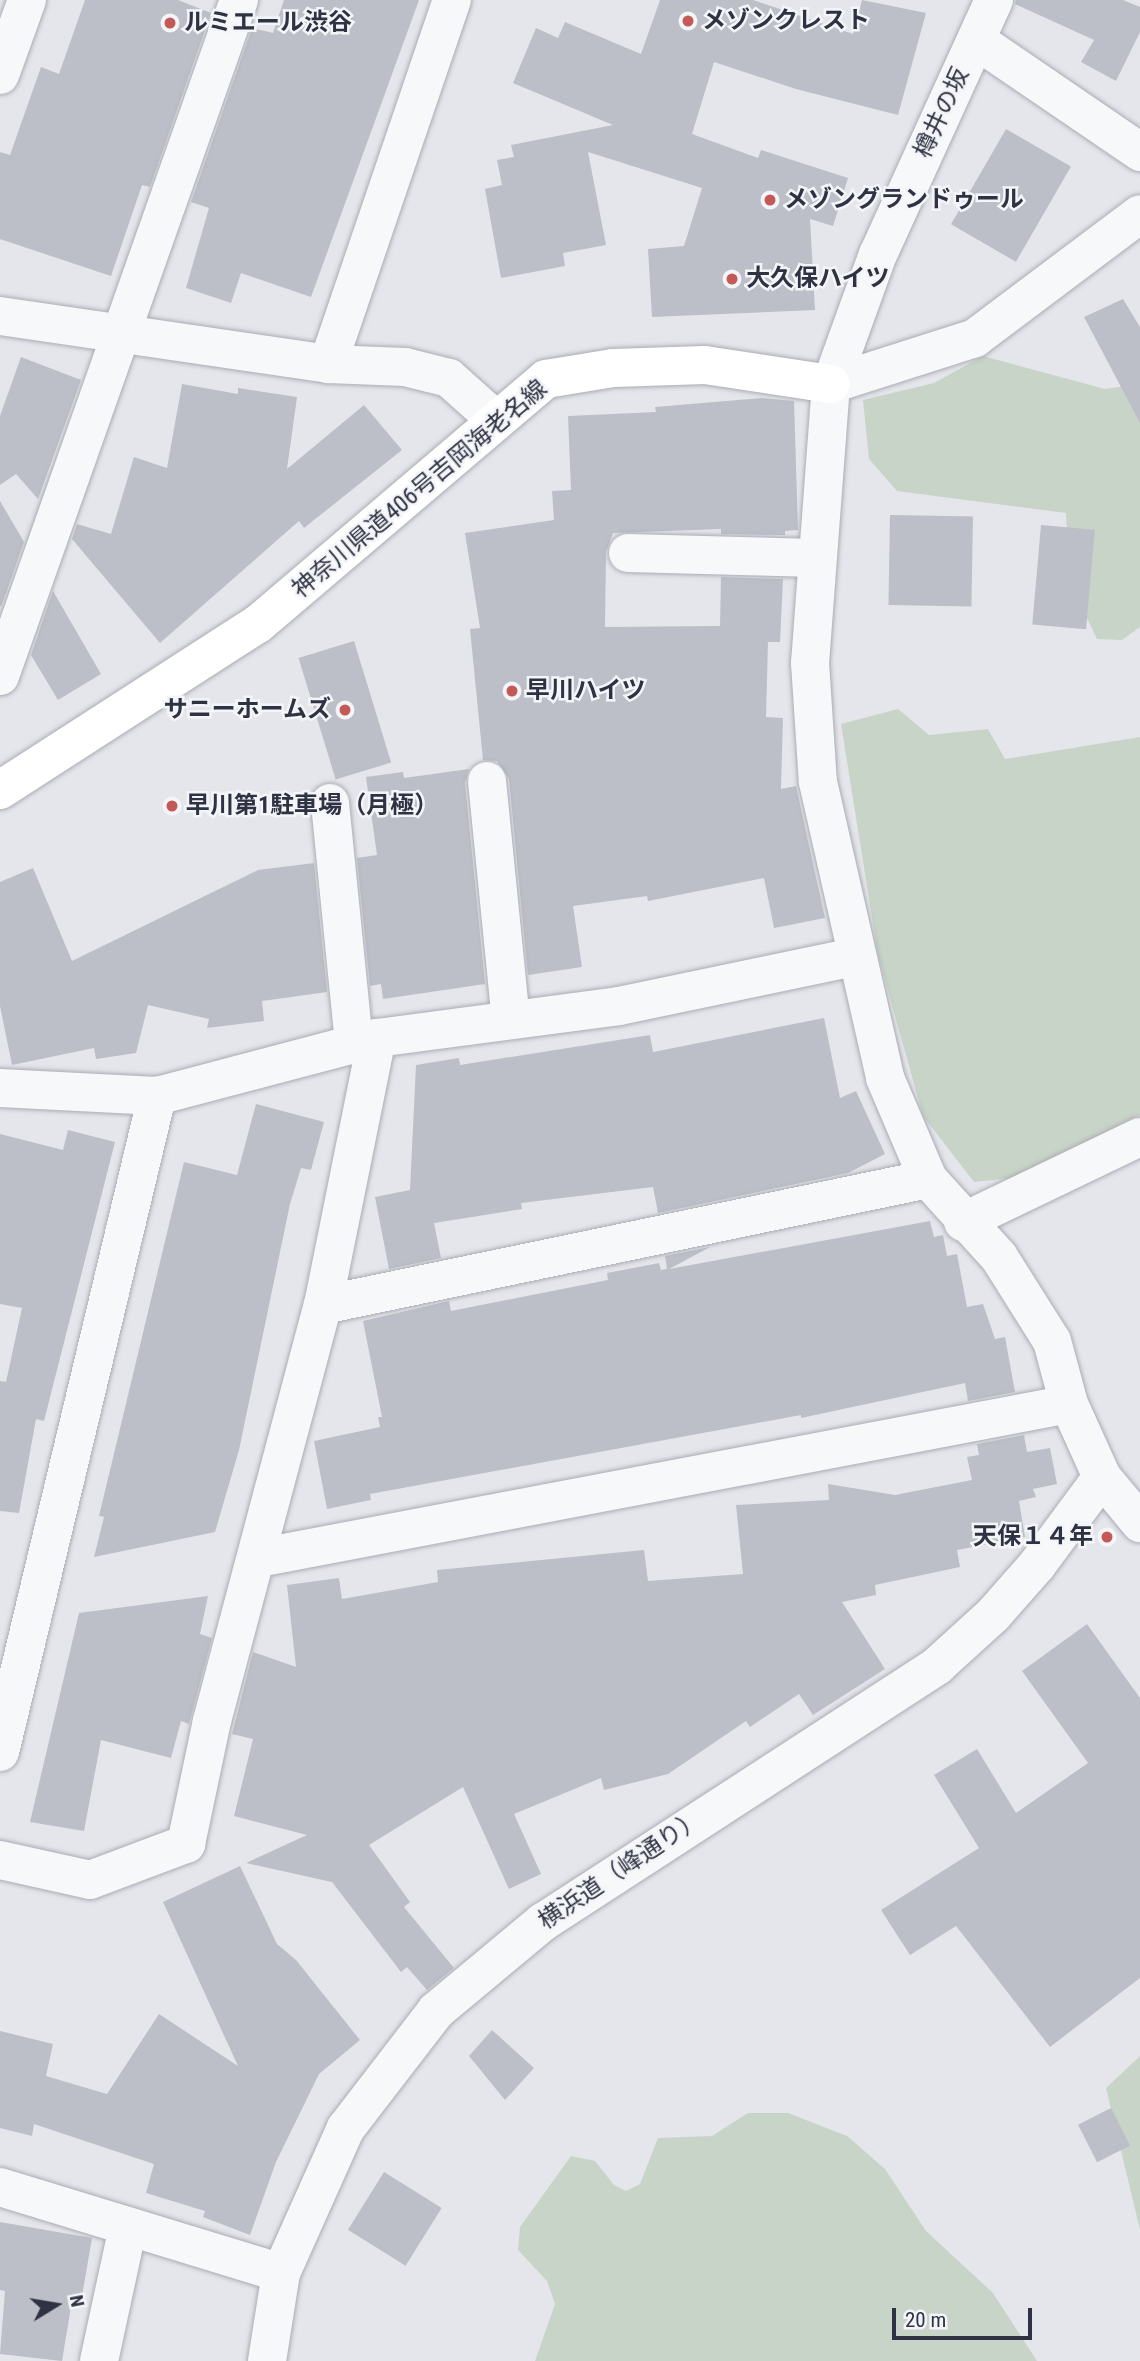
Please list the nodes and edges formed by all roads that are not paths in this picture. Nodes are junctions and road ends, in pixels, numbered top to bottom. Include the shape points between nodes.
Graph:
1 (27, 0) edge
2 (239, 0) edge
3 (452, 0) edge
4 (990, 1) edge
5 (976, 40) junction
6 (0, 75) edge
7 (1140, 152) edge
8 (1140, 214) edge
9 (0, 316) edge
10 (123, 336) junction
11 (328, 364) junction
12 (831, 384) junction
13 (496, 420) junction
14 (628, 553) dead end
15 (816, 558) junction
16 (0, 676) edge
17 (487, 780) dead end
18 (0, 790) edge
19 (330, 803) dead end
20 (854, 957) junction
21 (511, 1020) junction
22 (365, 1041) junction
23 (0, 1088) edge
24 (157, 1096) junction
25 (1140, 1137) edge
26 (928, 1179) junction
27 (963, 1222) junction
28 (323, 1305) junction
29 (1069, 1404) junction
30 (1102, 1477) junction
31 (1140, 1523) edge
32 (258, 1558) junction
33 (0, 1752) edge
34 (0, 1860) edge
35 (0, 2188) edge
36 (128, 2227) junction
37 (281, 2273) junction
38 (99, 2361) edge
39 (267, 2361) edge

1 - 6 street
2 - 10 street
3 - 11 street
4 - 5 street, 樽井の坂
5 - 7 street
5 - 12 street, 樽井の坂 via 878,254
8 - 12 street, 神奈川県道406号吉岡海老名線 via 975,338
9 - 10 street
10 - 11 street
10 - 16 street
11 - 13 street via 405,367 449,377
12 - 13 main road, 神奈川県道406号吉岡海老名線 via 705,365 613,368 546,379
12 - 15 street, 樽井の坂
13 - 18 main road, 神奈川県道406号吉岡海老名線 via 258,624
14 - 15 street
15 - 20 street, 樽井の坂 via 810,663 818,782
17 - 21 street
19 - 22 street
20 - 21 street via 619,1006
20 - 26 street, 樽井の坂 via 885,1078
21 - 22 street
22 - 24 street
22 - 28 street
23 - 24 street
24 - 33 street
25 - 27 street
26 - 27 street, 樽井の坂
26 - 28 street
27 - 29 street, 樽井の坂 via 999,1257 1052,1340
28 - 32 street
29 - 30 street, 樽井の坂
29 - 32 street
30 - 31 street, 樽井の坂
30 - 37 street, 横浜道（峰通り） via 1037,1565 993,1615 938,1665 543,1922 436,2011 346,2128
32 - 34 street via 212,1721 186,1844 90,1880
35 - 36 street
36 - 37 street
36 - 38 street
37 - 39 street, 横浜道（峰通り）

